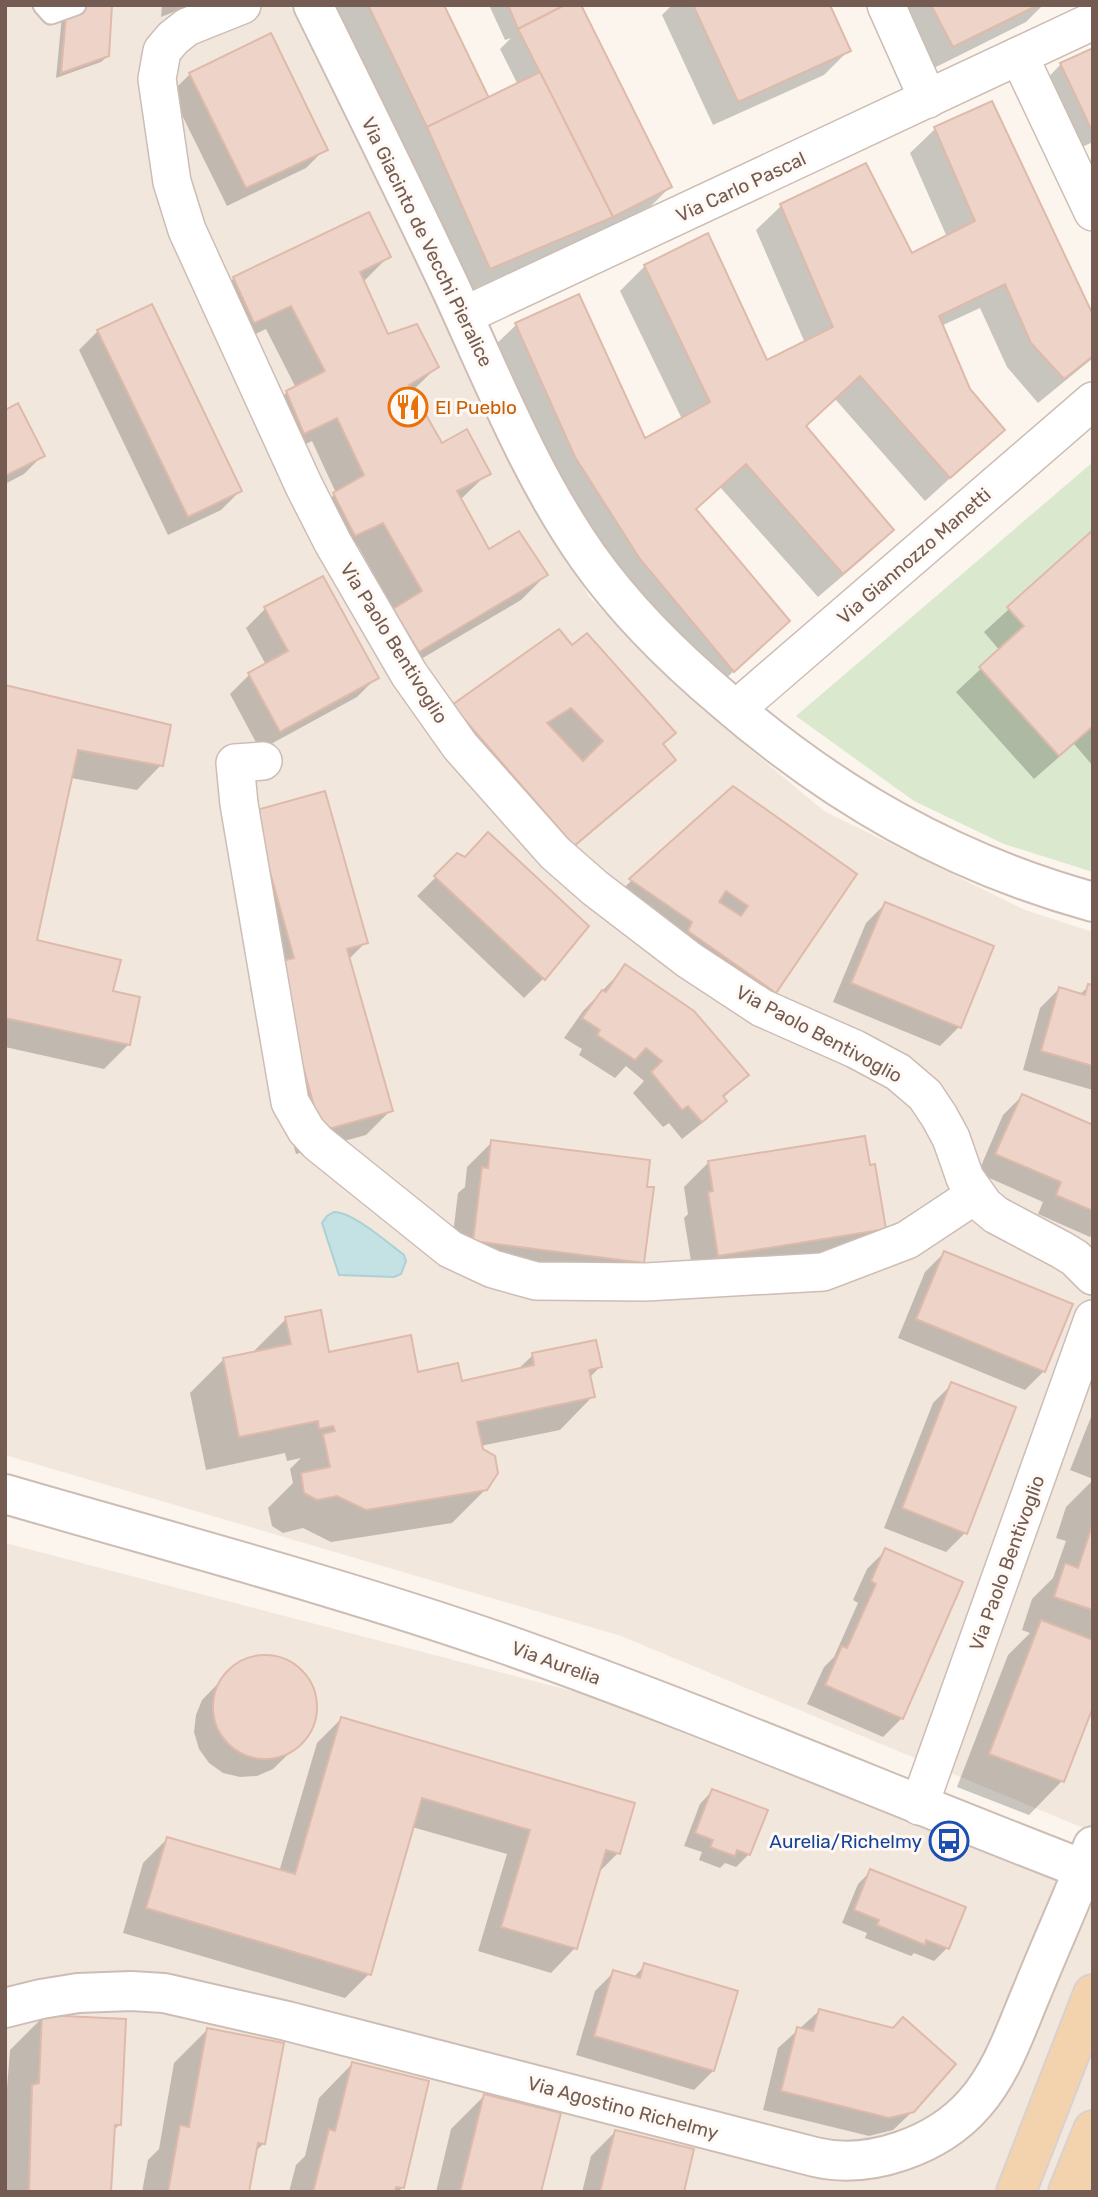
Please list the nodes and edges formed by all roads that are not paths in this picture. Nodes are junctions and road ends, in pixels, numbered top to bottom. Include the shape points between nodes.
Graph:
1 (43, 5) edge
2 (76, 5) edge
3 (242, 5) edge
4 (313, 5) edge
5 (886, 5) edge
6 (1093, 21) edge
7 (1019, 56) junction
8 (928, 99) junction
9 (1093, 212) edge
10 (463, 316) junction
11 (1093, 401) edge
12 (735, 710) junction
13 (263, 761) dead end
14 (1093, 902) edge
15 (975, 1195) junction
16 (1093, 1276) edge
17 (1093, 1319) edge
18 (5, 1494) edge
19 (919, 1806) junction
20 (1090, 1863) edge
21 (1093, 1993) edge
22 (5, 2008) edge
23 (1093, 2130) edge
24 (1016, 2192) edge
25 (1068, 2192) edge

1 - 2 lane via 51,14
3 - 15 street, Via Paolo Bentivoglio via 187,27 162,51 157,79 172,182 187,230 304,486 408,674 500,794 595,888 689,960 762,1008 855,1049 898,1072 925,1095 951,1138
4 - 10 street, Via Giacinto de Vecchi Pieralice
5 - 8 street
6 - 7 street, Via Carlo Pascal
7 - 8 street, Via Carlo Pascal
7 - 9 street
8 - 10 street, Via Carlo Pascal
10 - 12 street, Via Giacinto de Vecchi Pieralice via 536,467 587,555 648,630
11 - 12 street, Via Giannozzo Manetti
12 - 14 street, Via Giacinto de Vecchi Pieralice via 800,761 919,835 999,871
13 - 15 street via 235,762 290,1102 324,1149 450,1249 493,1269 536,1281 646,1282 823,1272 907,1240
15 - 16 street, Via Paolo Bentivoglio via 996,1215 1074,1258
17 - 19 street, Via Paolo Bentivoglio
18 - 19 street, Via Aurelia via 401,1608 647,1697
19 - 20 street, Via Aurelia
20 - 22 street, Via Agostino Richelmy via 990,2084 960,2119 936,2134 908,2148 859,2161 826,2160 164,1993 78,1993
21 - 24 main road
23 - 25 main road

